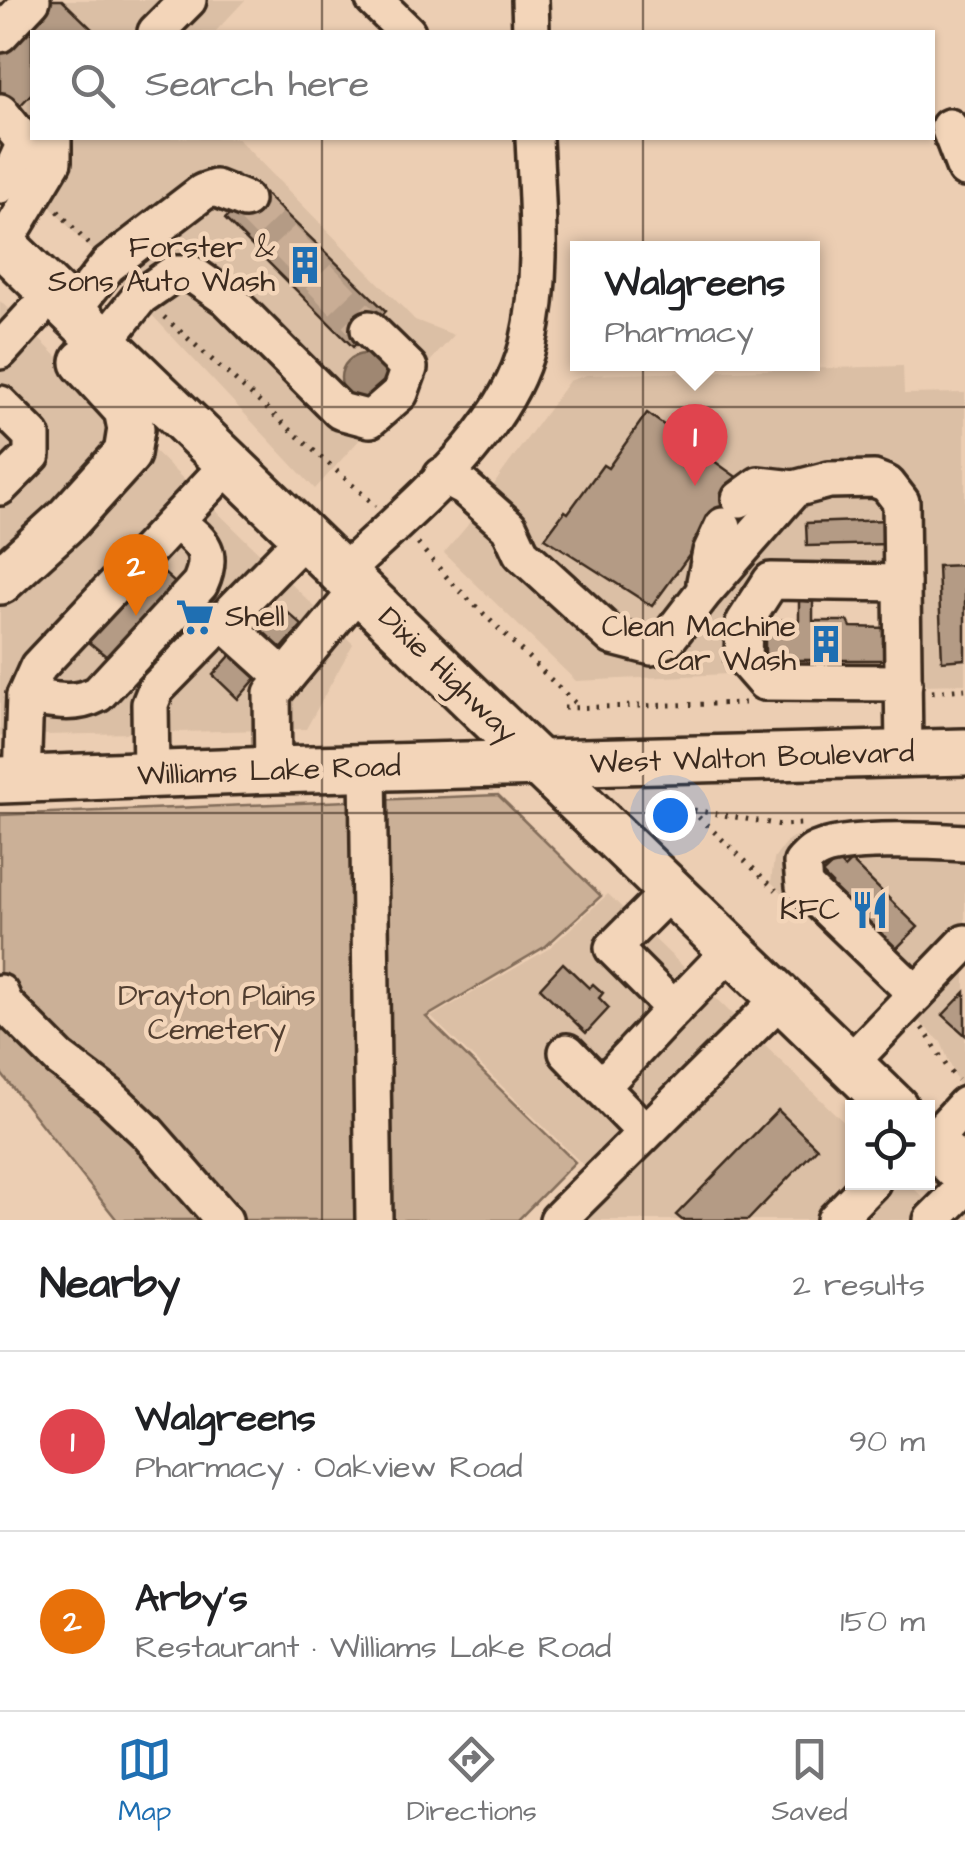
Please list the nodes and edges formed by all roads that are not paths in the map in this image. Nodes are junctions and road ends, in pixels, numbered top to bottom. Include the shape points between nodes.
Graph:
1 (32, 0) edge
2 (188, 0) edge
3 (374, 0) edge
4 (530, 0) edge
5 (158, 30) edge
6 (405, 30) edge
7 (531, 30) edge
8 (0, 34) edge
9 (0, 112) edge
10 (949, 128) dead end
11 (30, 131) edge
12 (45, 140) edge
13 (534, 140) edge
14 (965, 169) edge
15 (0, 185) edge
16 (245, 200) tunnel mouth
17 (1, 256) edge
18 (53, 312) junction
19 (370, 329) tunnel mouth
20 (104, 342) junction
21 (0, 352) edge
22 (0, 404) edge
23 (230, 463) junction
24 (442, 476) junction
25 (0, 487) edge
26 (794, 489) junction
27 (176, 521) junction
28 (305, 537) junction
29 (0, 580) edge
30 (351, 581) junction
31 (902, 583) junction
32 (703, 593) junction
33 (222, 621) junction
34 (286, 678) junction
35 (904, 683) junction
36 (25, 696) junction
37 (904, 752) junction
38 (965, 752) edge
39 (538, 764) junction
40 (368, 767) junction
41 (273, 770) junction
42 (152, 774) junction
43 (11, 780) edge
44 (965, 843) edge
45 (671, 890) junction
46 (965, 943) edge
47 (732, 949) junction
48 (0, 993) edge
49 (782, 998) junction
50 (909, 1001) junction
51 (674, 1009) junction
52 (566, 1052) dead end
53 (849, 1064) junction
54 (601, 1087) junction
55 (887, 1100) edge
56 (965, 1104) edge
57 (646, 1132) junction
58 (935, 1135) edge
59 (935, 1147) edge
60 (965, 1175) edge
61 (965, 1187) edge
62 (864, 1190) edge
63 (224, 1220) edge
64 (374, 1220) edge
65 (558, 1220) edge
66 (835, 1220) edge
67 (932, 1220) edge

1 - 8 street
2 - 5 street
3 - 6 street
4 - 7 street
9 - 11 street
10 - 14 street
12 - 15 street
12 - 17 street via 53,162
13 - 24 street via 539,250 528,346 503,404
16 - 18 street via 216,188 203,192
17 - 18 main road
18 - 20 main road, Dixie Highway
18 - 21 street
18 - 29 main road via 128,409 132,430 116,470
19 - 20 street via 409,368 400,393 370,419 340,411 228,299 192,274 173,274 140,297
20 - 23 main road, Dixie Highway
22 - 25 street via 32,436 32,455
23 - 27 street
23 - 28 main road, Dixie Highway
24 - 30 street
24 - 32 street via 509,527 521,553 612,636 652,647 670,637
26 - 31 street via 829,480 887,484 901,502
26 - 32 street
26 - 32 street via 759,485 731,513 711,552
27 - 36 street via 38,667
27 - 36 street via 204,548 208,561 200,584 98,694 82,702
28 - 30 main road, Dixie Highway
28 - 33 street
30 - 34 street
30 - 39 main road, Dixie Highway
31 - 35 street
31 - 35 street via 772,581 744,623 744,658 764,682
33 - 34 street
33 - 42 street via 156,690 150,704
34 - 41 street via 272,694
35 - 37 street
36 - 43 street
37 - 38 main road, West Walton Boulevard
37 - 39 main road, West Walton Boulevard
39 - 40 main road, Williams Lake Road
39 - 45 main road, Dixie Highway
40 - 41 main road, Williams Lake Road
40 - 64 street
41 - 42 main road, Williams Lake Road
42 - 43 main road, Williams Lake Road
44 - 50 street via 837,844 802,863 804,886
45 - 47 main road, Dixie Highway
45 - 51 street via 614,948
46 - 50 street
47 - 49 main road, Dixie Highway
47 - 51 street
48 - 63 street via 60,1060 147,1132
49 - 53 main road, Dixie Highway
49 - 57 street
50 - 53 street
51 - 54 street
52 - 54 street
53 - 55 main road, Dixie Highway
54 - 57 street
56 - 58 street
57 - 65 street
59 - 60 main road
61 - 67 street
62 - 66 street

